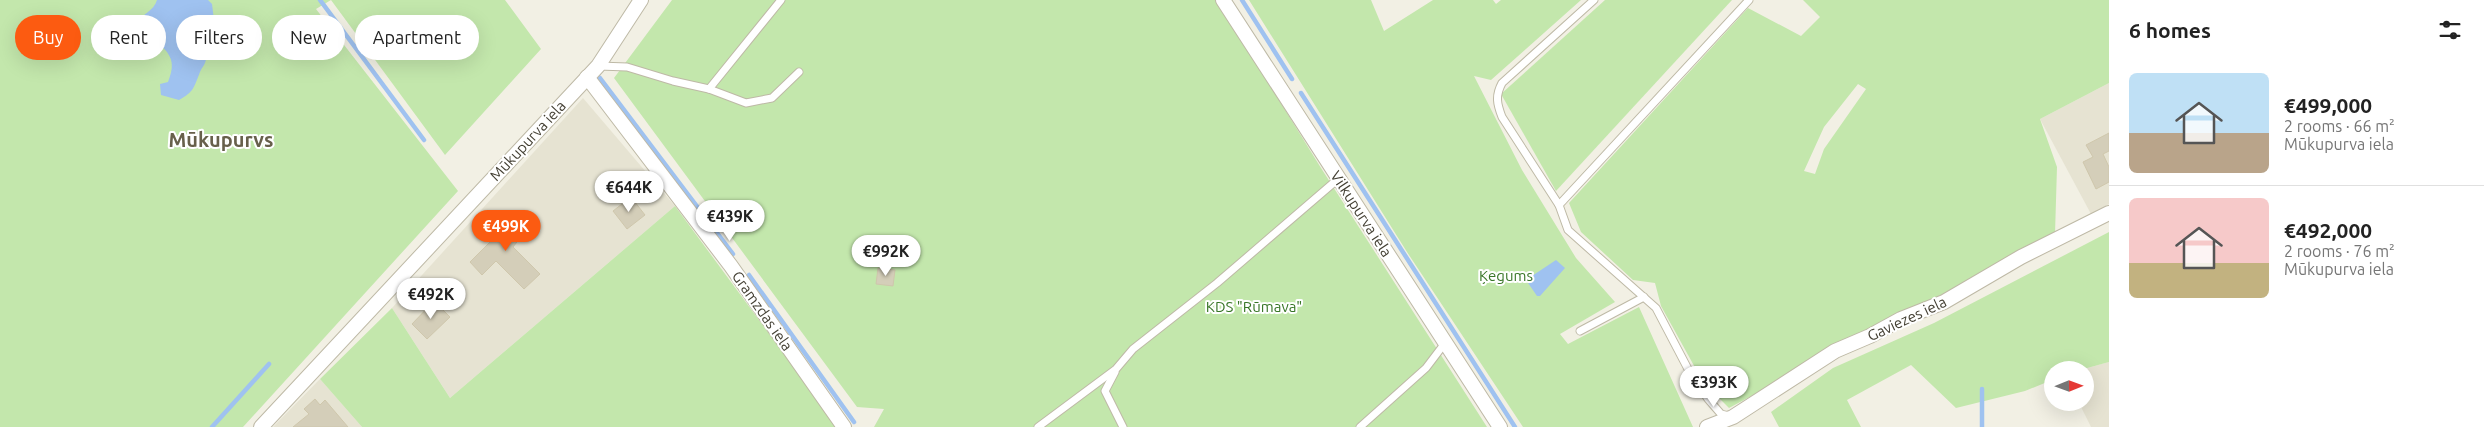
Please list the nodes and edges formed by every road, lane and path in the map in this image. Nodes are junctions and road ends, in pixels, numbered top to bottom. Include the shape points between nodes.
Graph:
1 (641, 0) edge
2 (781, 0) edge
3 (1223, 0) edge
4 (1594, 0) edge
5 (1749, 0) edge
6 (598, 66) junction
7 (798, 72) dead end
8 (587, 77) junction
9 (709, 89) junction
10 (1338, 180) junction
11 (1559, 205) junction
12 (2109, 213) edge
13 (1644, 297) junction
14 (1580, 331) dead end
15 (1445, 343) junction
16 (1116, 369) junction
17 (1736, 422) edge
18 (261, 427) edge
19 (844, 427) edge
20 (1038, 427) edge
21 (1124, 427) edge
22 (1360, 427) edge
23 (1500, 427) edge
24 (1707, 427) edge

1 - 6 street, Mūkupurva iela
2 - 9 lane
3 - 10 street, Vilkupurva iela
4 - 11 lane via 1502,83 1496,94 1502,117
5 - 11 lane
6 - 8 street, Mūkupurva iela
6 - 9 lane via 627,67
7 - 9 lane via 772,98 756,102 738,101
8 - 18 street, Mūkupurva iela
8 - 19 street, Gramzdas iela via 731,266
10 - 15 street, Vilkupurva iela
10 - 16 lane via 1217,283 1133,349
11 - 13 lane via 1568,230
12 - 17 street, Gaviezes iela via 2021,257 1944,302 1835,351
13 - 14 lane
13 - 17 lane via 1656,308 1708,399 1721,414
15 - 22 lane via 1426,368
15 - 23 street, Vilkupurva iela
16 - 20 lane
16 - 21 lane via 1105,391
17 - 24 street, Gaviezes iela

